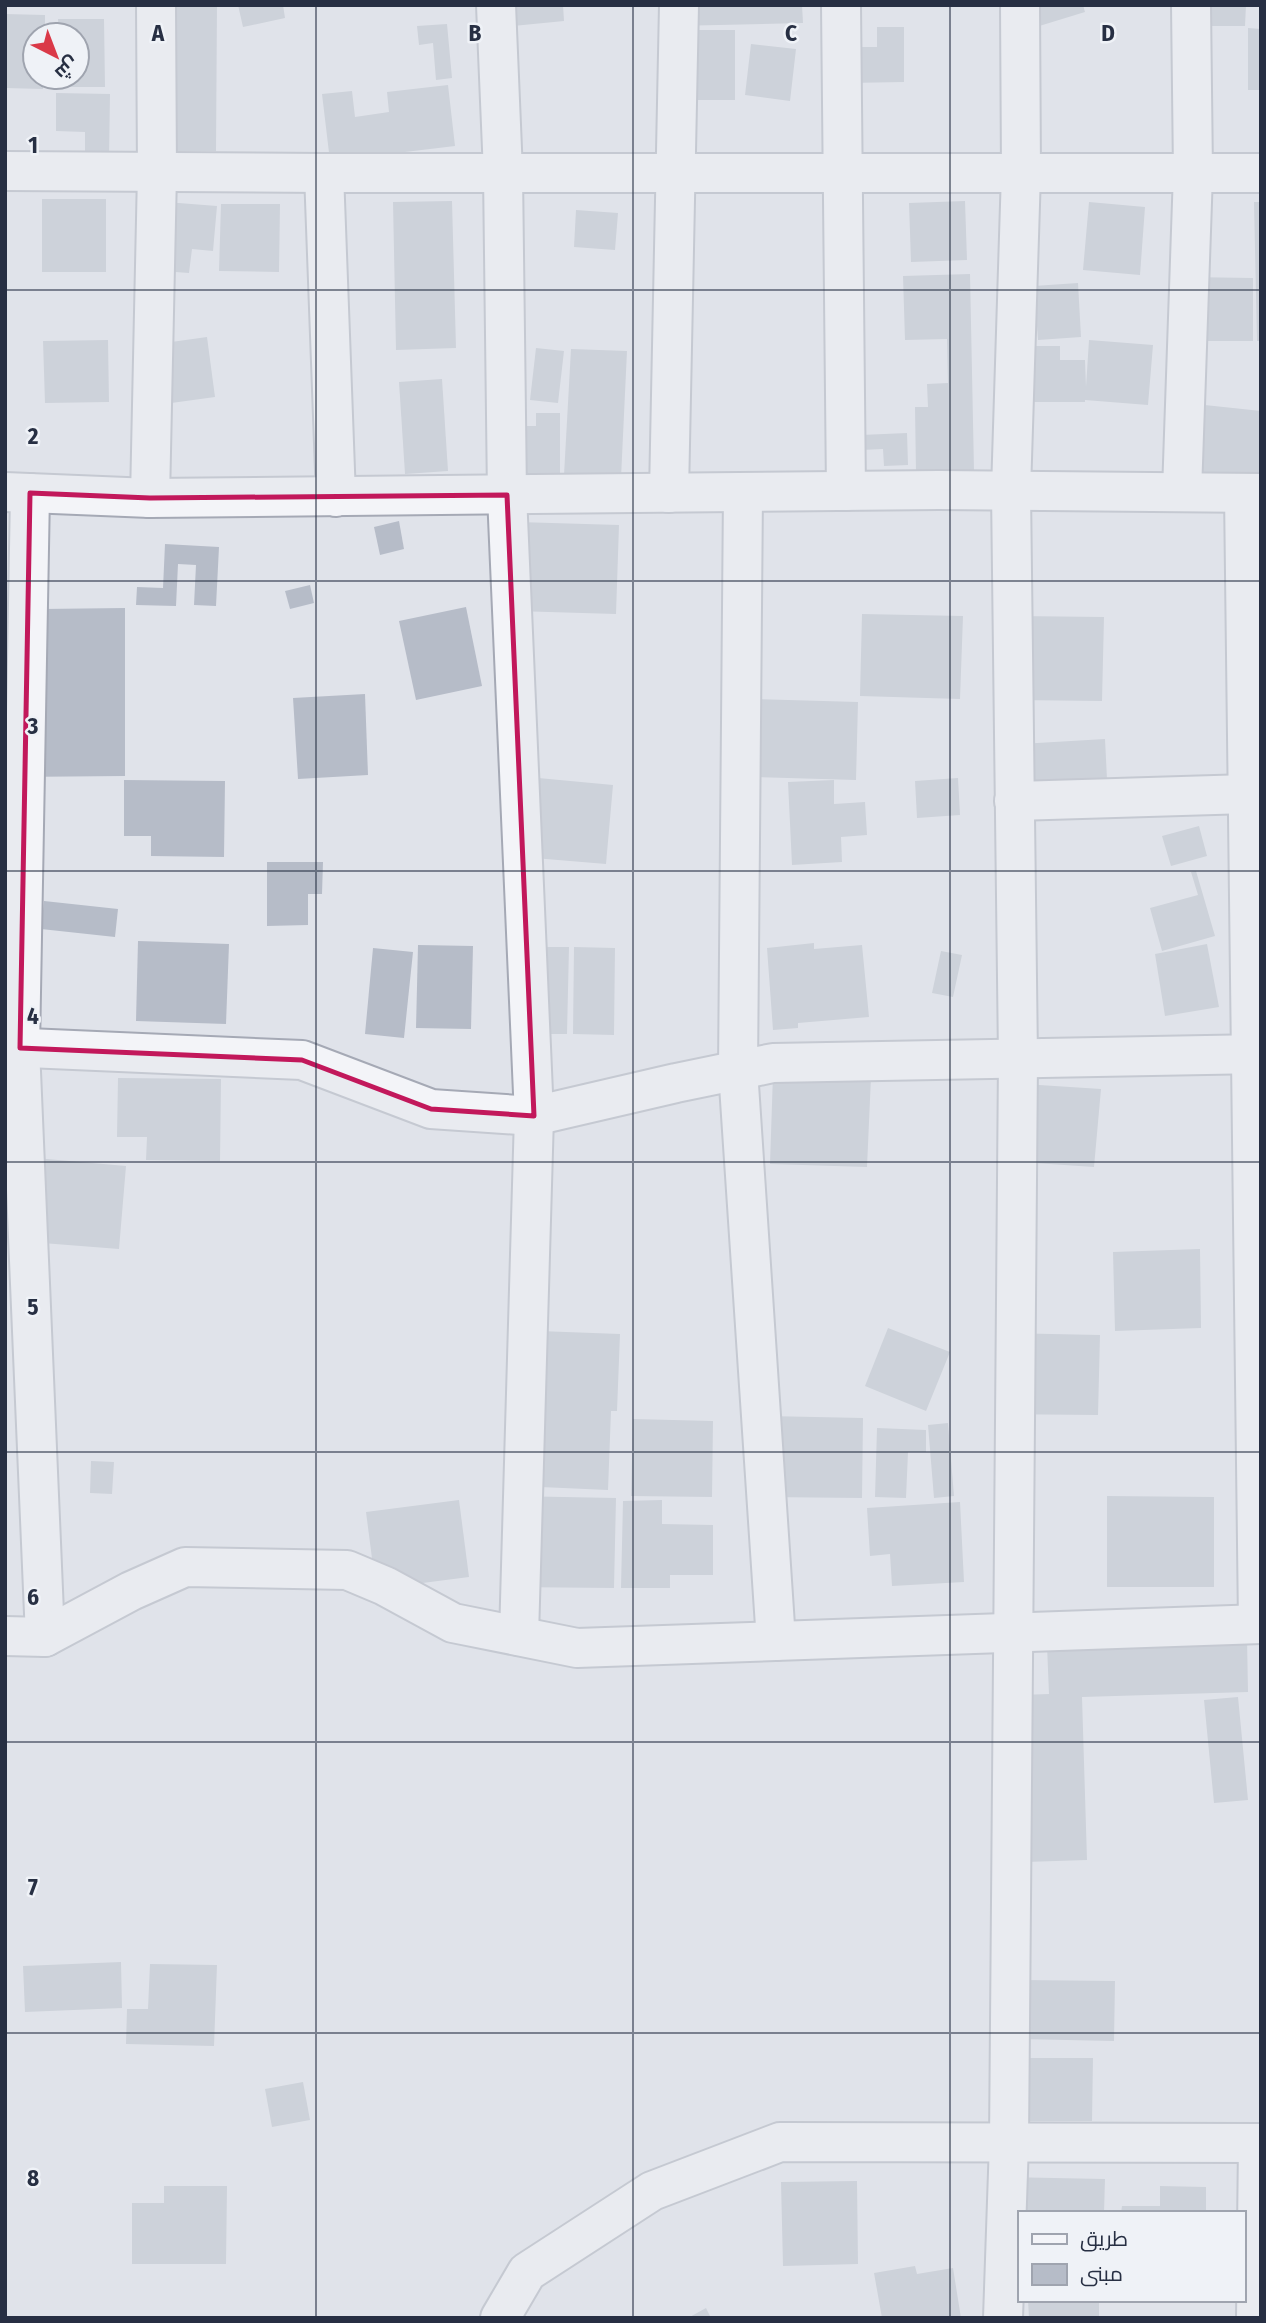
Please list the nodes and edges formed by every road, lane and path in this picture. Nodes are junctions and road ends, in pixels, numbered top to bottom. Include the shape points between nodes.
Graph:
1 (156, 5) edge
2 (496, 5) edge
3 (679, 5) edge
4 (841, 5) edge
5 (1020, 5) edge
6 (1191, 5) edge
7 (5, 171) edge
8 (157, 173) junction
9 (324, 173) junction
10 (503, 173) junction
11 (676, 173) junction
12 (844, 173) junction
13 (1021, 173) junction
14 (1193, 173) junction
15 (1261, 173) edge
16 (846, 491) junction
17 (1011, 491) junction
18 (743, 492) junction
19 (1181, 492) junction
20 (17, 493) edge
21 (1252, 493) edge
22 (668, 494) junction
23 (507, 495) junction
24 (336, 497) junction
25 (150, 498) junction
26 (1248, 793) junction
27 (1014, 801) junction
28 (12, 1047) edge
29 (1256, 1054) edge
30 (1018, 1059) junction
31 (738, 1070) junction
32 (534, 1116) junction
33 (1259, 1624) edge
34 (1013, 1633) junction
35 (5, 1636) edge
36 (519, 1636) junction
37 (46, 1637) junction
38 (776, 1641) junction
39 (1009, 2143) junction
40 (1259, 2143) edge
41 (500, 2318) edge
42 (1003, 2318) edge
43 (1256, 2318) edge

1 - 8 street
2 - 10 street
3 - 11 street
4 - 12 street
5 - 13 street
6 - 14 street
7 - 8 street
8 - 9 street
8 - 25 street
9 - 10 street
9 - 24 street
10 - 11 street
10 - 23 street
11 - 12 street
11 - 22 street
12 - 13 street
12 - 16 street
13 - 14 street
13 - 17 street
14 - 15 street
14 - 19 street
16 - 17 street
16 - 18 street
17 - 19 street
17 - 27 street
18 - 22 street
18 - 31 street
19 - 21 street
20 - 25 street
20 - 28 street
21 - 26 street
22 - 23 street
23 - 24 street
23 - 32 street
24 - 25 street
26 - 27 street
26 - 29 street
27 - 30 street
28 - 32 street via 302,1060 431,1108
28 - 37 street
29 - 30 street
29 - 33 street
30 - 31 street via 773,1063
30 - 34 street
31 - 32 street
31 - 38 street
32 - 36 street
33 - 34 street
34 - 38 street
34 - 39 street
35 - 37 street
36 - 37 street via 453,1623 347,1570 185,1567
36 - 38 street via 577,1648
39 - 40 street
39 - 41 street via 780,2142 652,2190 527,2272
39 - 42 street
40 - 43 street

